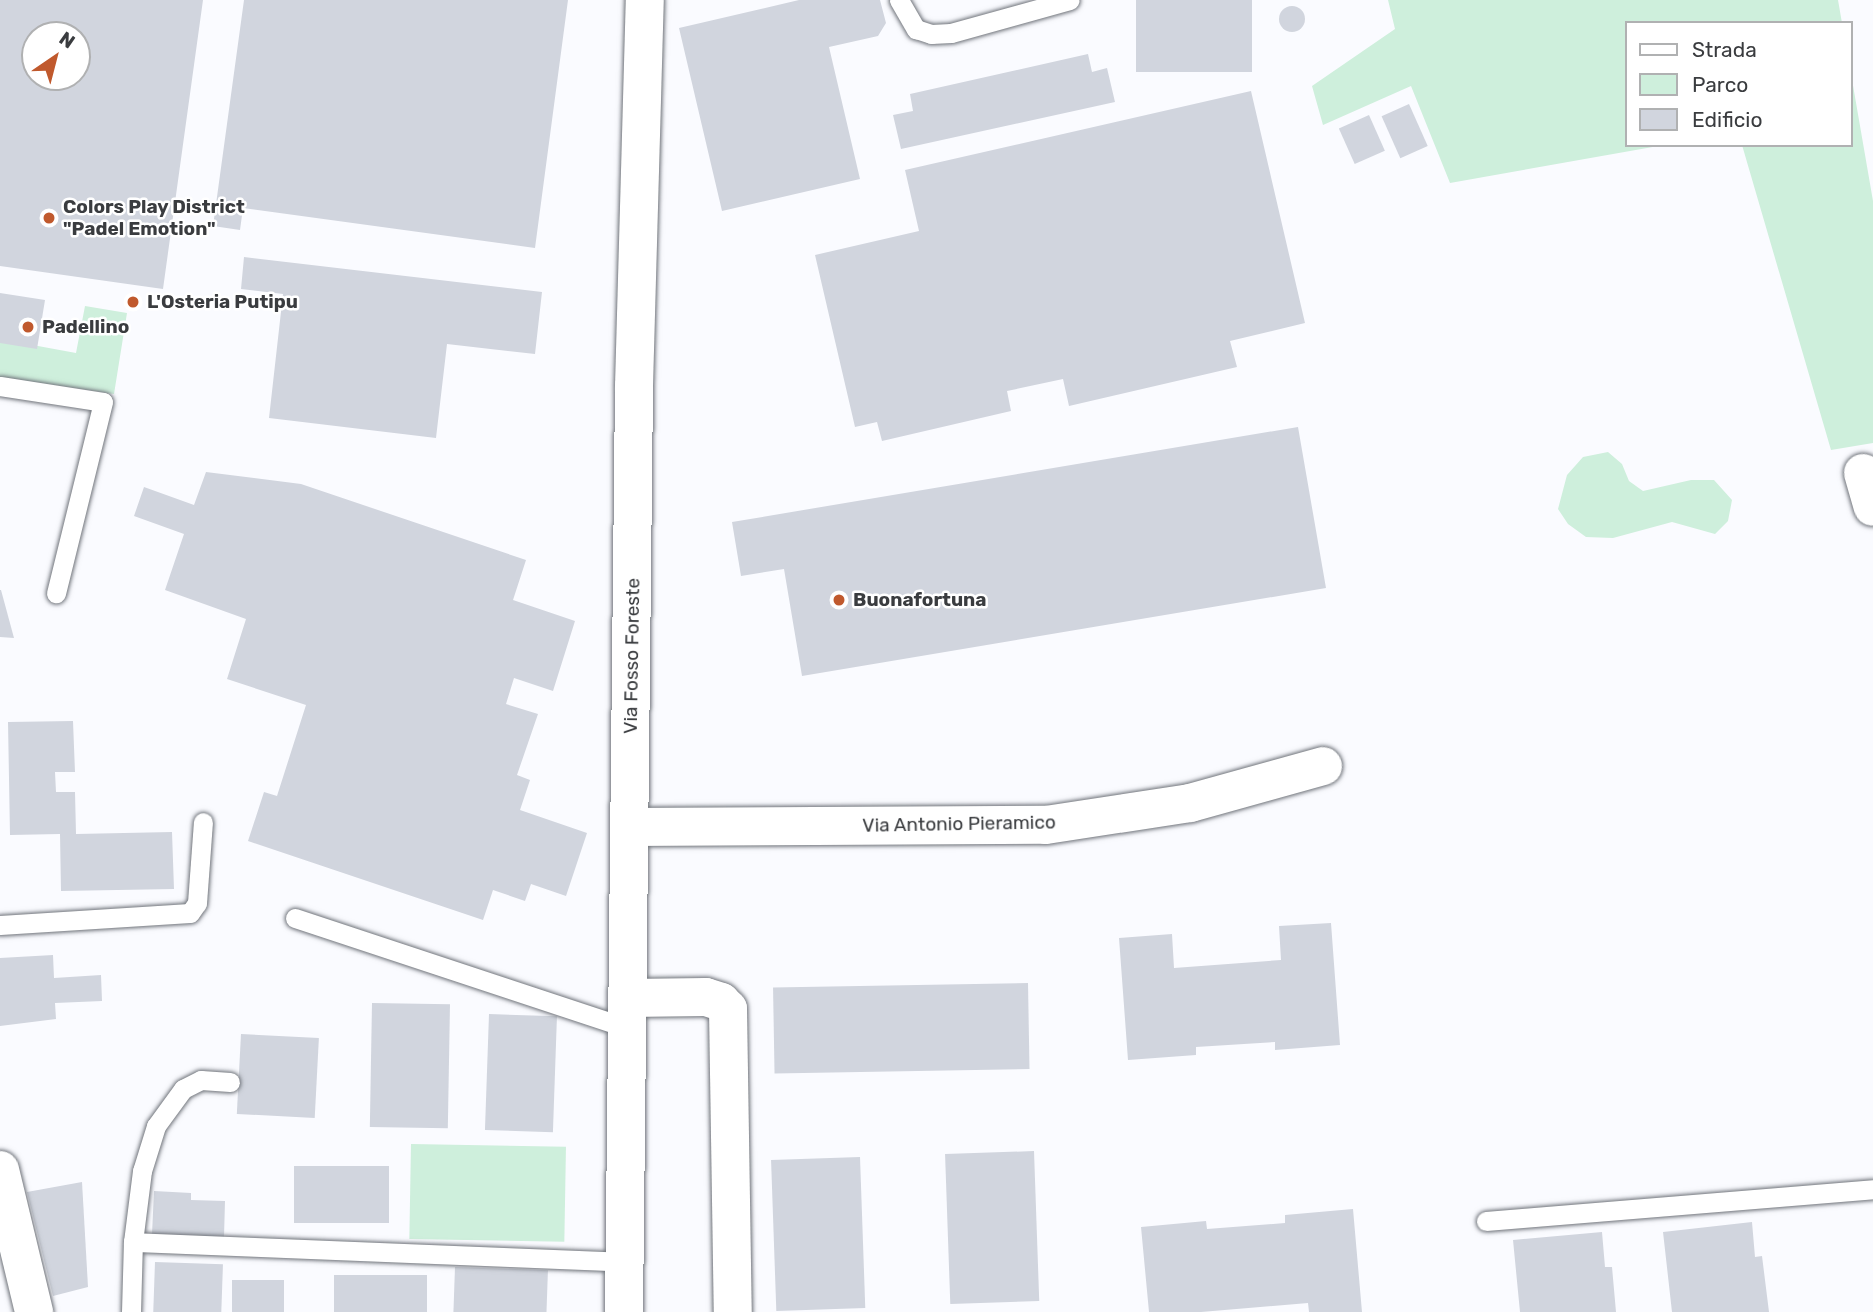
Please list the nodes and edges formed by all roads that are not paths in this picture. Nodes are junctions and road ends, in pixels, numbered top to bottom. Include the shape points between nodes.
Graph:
1 (645, 0) edge
2 (899, 0) edge
3 (1070, 0) edge
4 (0, 386) edge
5 (56, 593) dead end
6 (1323, 766) dead end
7 (204, 822) dead end
8 (630, 827) junction
9 (295, 918) dead end
10 (0, 925) edge
11 (628, 1013) junction
12 (230, 1082) dead end
13 (0, 1170) edge
14 (1873, 1189) edge
15 (1486, 1221) dead end
16 (133, 1242) junction
17 (625, 1262) junction
18 (33, 1312) edge
19 (131, 1312) edge
20 (624, 1312) edge
21 (733, 1312) edge

1 - 8 main road, Via Fosso Foreste via 634,386
2 - 3 lane via 916,29 932,34 951,33
4 - 5 lane via 103,402
6 - 8 main road, Via Antonio Pieramico via 1190,803 1046,825
7 - 10 lane via 197,903 190,913
8 - 11 main road, Via Fosso Foreste
9 - 11 lane
11 - 17 main road, Via Fosso Foreste
11 - 21 main road via 706,996 728,1009
12 - 16 lane via 201,1080 183,1089 156,1126 142,1171
13 - 18 main road
14 - 15 lane
16 - 17 lane
16 - 19 lane
17 - 20 main road, Via Fosso Foreste

